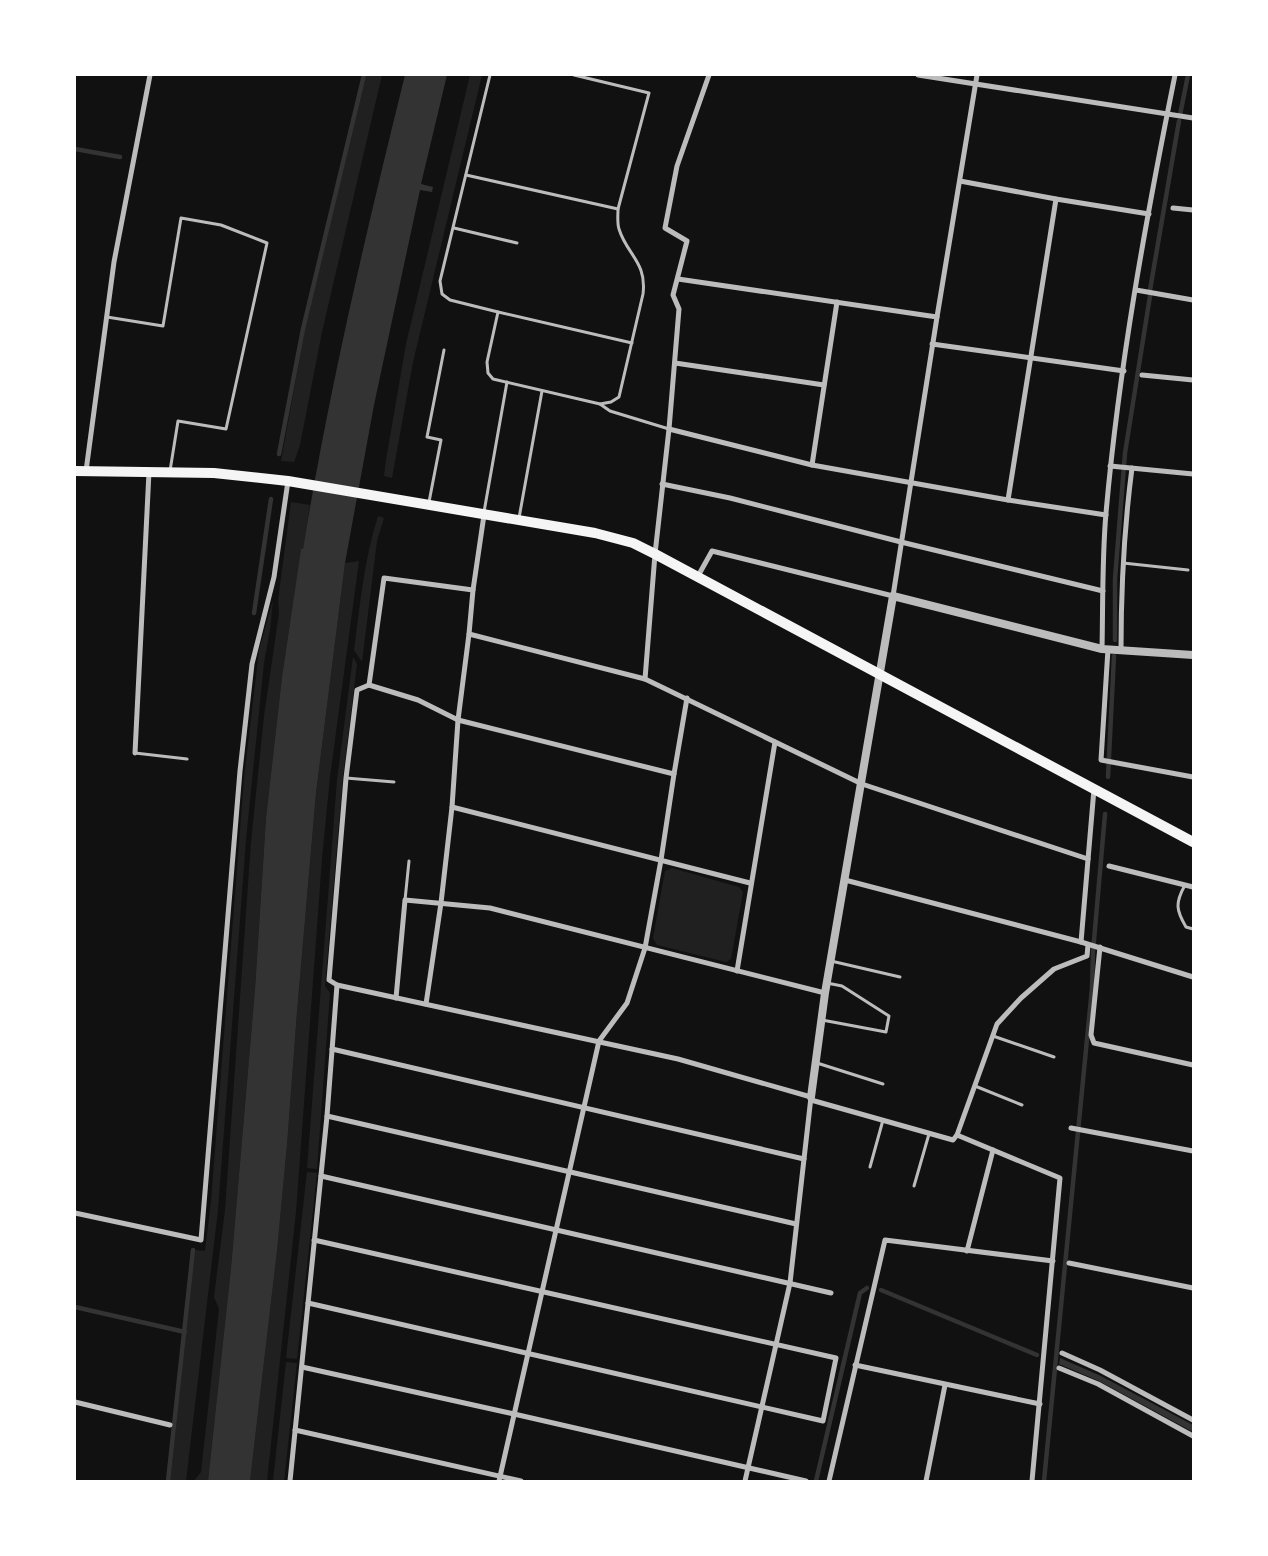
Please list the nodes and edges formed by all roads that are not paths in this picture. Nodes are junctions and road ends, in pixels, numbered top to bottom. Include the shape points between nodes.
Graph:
1 (150, 75) edge
2 (490, 75) edge
3 (574, 75) edge
4 (709, 75) edge
5 (918, 75) edge
6 (977, 75) edge
7 (1175, 75) edge
8 (976, 83) junction
9 (1167, 115) junction
10 (1193, 118) edge
11 (466, 175) junction
12 (960, 181) junction
13 (1056, 199) junction
14 (1172, 208) dead end
15 (618, 209) junction
16 (1193, 210) edge
17 (1149, 214) junction
18 (454, 228) junction
19 (517, 243) dead end
20 (678, 280) junction
21 (1136, 290) junction
22 (1193, 300) edge
23 (837, 302) junction
24 (498, 312) junction
25 (106, 317) junction
26 (937, 317) junction
27 (632, 343) junction
28 (932, 344) junction
29 (444, 350) dead end
30 (1030, 356) junction
31 (675, 363) junction
32 (1124, 371) junction
33 (1142, 375) dead end
34 (1193, 380) edge
35 (506, 382) junction
36 (824, 385) junction
37 (542, 391) junction
38 (600, 404) junction
39 (669, 429) junction
40 (812, 465) junction
41 (1110, 466) junction
42 (1131, 468) junction
43 (75, 471) edge
44 (86, 471) junction
45 (149, 472) junction
46 (170, 472) junction
47 (1193, 474) edge
48 (288, 482) junction
49 (910, 482) junction
50 (662, 484) junction
51 (1008, 500) junction
52 (429, 505) junction
53 (484, 515) junction
54 (1106, 516) junction
55 (519, 521) junction
56 (901, 542) junction
57 (655, 554) junction
58 (1123, 563) junction
59 (1188, 570) dead end
60 (698, 576) junction
61 (473, 590) junction
62 (1103, 592) junction
63 (893, 596) junction
64 (469, 634) junction
65 (1105, 649) junction
66 (1122, 650) junction
67 (1193, 655) edge
68 (880, 673) junction
69 (645, 679) junction
70 (369, 685) junction
71 (687, 698) junction
72 (458, 720) junction
73 (775, 742) junction
74 (135, 754) joint
75 (187, 759) dead end
76 (674, 774) junction
77 (1193, 777) edge
78 (346, 778) junction
79 (394, 782) dead end
80 (862, 784) junction
81 (1094, 789) junction
82 (452, 807) junction
83 (1193, 842) edge
84 (1088, 859) junction
85 (662, 860) junction
86 (408, 861) dead end
87 (1109, 866) dead end
88 (845, 880) junction
89 (750, 883) junction
90 (1185, 885) junction
91 (1193, 887) edge
92 (405, 900) junction
93 (441, 903) junction
94 (1193, 929) edge
95 (1081, 942) junction
96 (1088, 945) junction
97 (1099, 947) junction
98 (645, 948) junction
99 (831, 961) junction
100 (737, 970) junction
101 (900, 977) dead end
102 (1193, 977) edge
103 (827, 983) junction
104 (337, 985) junction
105 (825, 993) junction
106 (396, 998) junction
107 (426, 1004) junction
108 (822, 1020) junction
109 (993, 1036) junction
110 (599, 1042) junction
111 (332, 1049) junction
112 (1054, 1057) dead end
113 (816, 1062) junction
114 (1193, 1065) edge
115 (883, 1084) dead end
116 (975, 1086) junction
117 (811, 1098) junction
118 (1022, 1104) dead end
119 (584, 1108) junction
120 (327, 1116) junction
121 (883, 1120) junction
122 (1076, 1129) dead end
123 (929, 1133) junction
124 (957, 1135) junction
125 (993, 1150) junction
126 (1193, 1151) edge
127 (804, 1159) junction
128 (870, 1167) dead end
129 (570, 1171) junction
130 (321, 1176) junction
131 (914, 1186) dead end
132 (75, 1213) edge
133 (796, 1224) junction
134 (556, 1230) junction
135 (314, 1240) junction
136 (967, 1251) junction
137 (1054, 1261) junction
138 (1069, 1263) dead end
139 (790, 1283) junction
140 (1193, 1288) edge
141 (542, 1291) junction
142 (831, 1293) dead end
143 (308, 1303) junction
144 (776, 1345) junction
145 (528, 1354) junction
146 (1062, 1354) dead end
147 (855, 1365) junction
148 (302, 1367) junction
149 (1058, 1368) dead end
150 (945, 1385) junction
151 (75, 1402) edge
152 (1040, 1404) junction
153 (762, 1407) junction
154 (514, 1414) junction
155 (1193, 1420) edge
156 (170, 1425) dead end
157 (296, 1430) junction
158 (1193, 1436) edge
159 (748, 1467) junction
160 (499, 1479) edge
161 (290, 1481) edge
162 (521, 1481) edge
163 (745, 1481) edge
164 (806, 1481) edge
165 (828, 1481) edge
166 (926, 1481) edge
167 (1032, 1481) edge

1 - 25 street
2 - 11 lane
3 - 15 lane via 649,93
4 - 20 street via 677,166 665,228 687,240
5 - 8 street
6 - 8 street
7 - 9 street
8 - 9 street
8 - 12 street
9 - 10 street
9 - 17 street
11 - 15 lane
11 - 18 lane
12 - 13 street
12 - 26 street
13 - 17 street
13 - 30 street
14 - 16 street
15 - 27 lane via 618,226 625,244 638,262 644,282
17 - 21 street
18 - 19 lane
18 - 24 lane via 440,281 442,294 450,300
20 - 23 street
20 - 31 street via 673,295 680,309
21 - 22 street
21 - 32 street
23 - 26 street
23 - 36 street
24 - 27 lane
24 - 35 lane via 487,362 488,373 493,379
25 - 44 street
25 - 46 lane via 163,326 181,218 221,225 267,243 226,429 178,421
26 - 28 street
27 - 38 lane via 619,397
28 - 30 street
28 - 49 street
29 - 52 lane via 427,437 441,440
30 - 32 street
30 - 51 street
31 - 36 street
31 - 39 street
32 - 41 street
33 - 34 street
35 - 37 lane
35 - 53 lane
36 - 40 street
37 - 38 lane
37 - 55 lane
38 - 39 lane via 610,411
39 - 40 street
39 - 50 street
40 - 49 street
41 - 42 street
41 - 54 street
42 - 47 street
42 - 58 street
43 - 44 main road
44 - 45 main road
45 - 46 main road
45 - 74 street
46 - 48 main road via 214,473
48 - 52 main road
48 - 132 street via 274,577 252,664 240,771 201,1240
49 - 51 street
49 - 56 street
50 - 56 street
50 - 57 street
51 - 54 street
52 - 53 main road
53 - 55 main road
53 - 61 street
54 - 62 street
55 - 57 main road via 594,533 632,543
56 - 62 street
56 - 63 street
57 - 60 main road
57 - 69 street
58 - 59 lane
58 - 66 street
60 - 63 street via 712,551
60 - 68 main road
61 - 64 street
61 - 70 street via 384,578
62 - 65 street
63 - 65 street
63 - 68 street
64 - 69 street
64 - 72 street
65 - 66 street
65 - 77 street via 1101,760
66 - 67 street
68 - 80 street
68 - 81 main road
69 - 71 street
70 - 72 street via 418,700
70 - 78 street via 357,690
71 - 73 street
71 - 76 street
72 - 76 street
72 - 82 street
73 - 80 street
73 - 89 street
74 - 75 lane
76 - 85 street
78 - 79 lane
78 - 104 street via 329,980
80 - 84 street
80 - 88 street
81 - 83 main road
81 - 84 street
82 - 85 street
82 - 93 street
84 - 95 street
85 - 89 street
85 - 98 street
86 - 92 lane
87 - 90 street
88 - 95 street
88 - 99 street
89 - 100 street
90 - 91 street
90 - 94 lane via 1177,904 1179,916 1186,927
92 - 93 street
92 - 106 street
93 - 98 street via 490,908
93 - 107 street
95 - 96 street
96 - 97 street
96 - 109 street via 1087,956 1054,969 997,1024
97 - 102 street
97 - 114 street via 1091,1035 1094,1042
98 - 100 street
98 - 110 street via 627,1003
99 - 101 lane
99 - 103 street
100 - 105 street
103 - 105 street
103 - 108 lane via 842,986 889,1016 886,1032
104 - 106 street
104 - 111 street
105 - 108 street
106 - 107 street
107 - 110 street
108 - 113 street
109 - 112 lane
109 - 116 street
110 - 117 street via 678,1059
110 - 119 street
111 - 119 street
111 - 120 street
113 - 115 lane
113 - 117 street
116 - 118 lane
116 - 124 street
117 - 121 street
117 - 127 street
119 - 127 street
119 - 129 street
120 - 129 street
120 - 130 street
121 - 123 street
121 - 128 lane
122 - 126 street
123 - 124 street via 953,1140
123 - 131 lane
124 - 125 street
125 - 136 street
125 - 137 street via 1060,1178
127 - 133 street
129 - 133 street
129 - 134 street
130 - 134 street
130 - 135 street
133 - 139 street
134 - 139 street
134 - 141 street
135 - 141 street
135 - 143 street
136 - 137 street
136 - 147 street via 886,1240
137 - 152 street
138 - 140 street
139 - 142 street
139 - 144 street
141 - 144 street
141 - 145 street
143 - 145 street
143 - 148 street
144 - 153 street
144 - 153 street via 836,1358 823,1421
145 - 153 street
145 - 154 street
146 - 155 street via 1100,1370
147 - 150 street
147 - 165 street
148 - 154 street
148 - 157 street
149 - 158 street via 1098,1384
150 - 152 street
150 - 166 street
151 - 156 street
152 - 167 street
153 - 159 street
154 - 159 street
154 - 160 street
157 - 160 street
157 - 161 street
159 - 163 street
159 - 164 street
160 - 162 street

